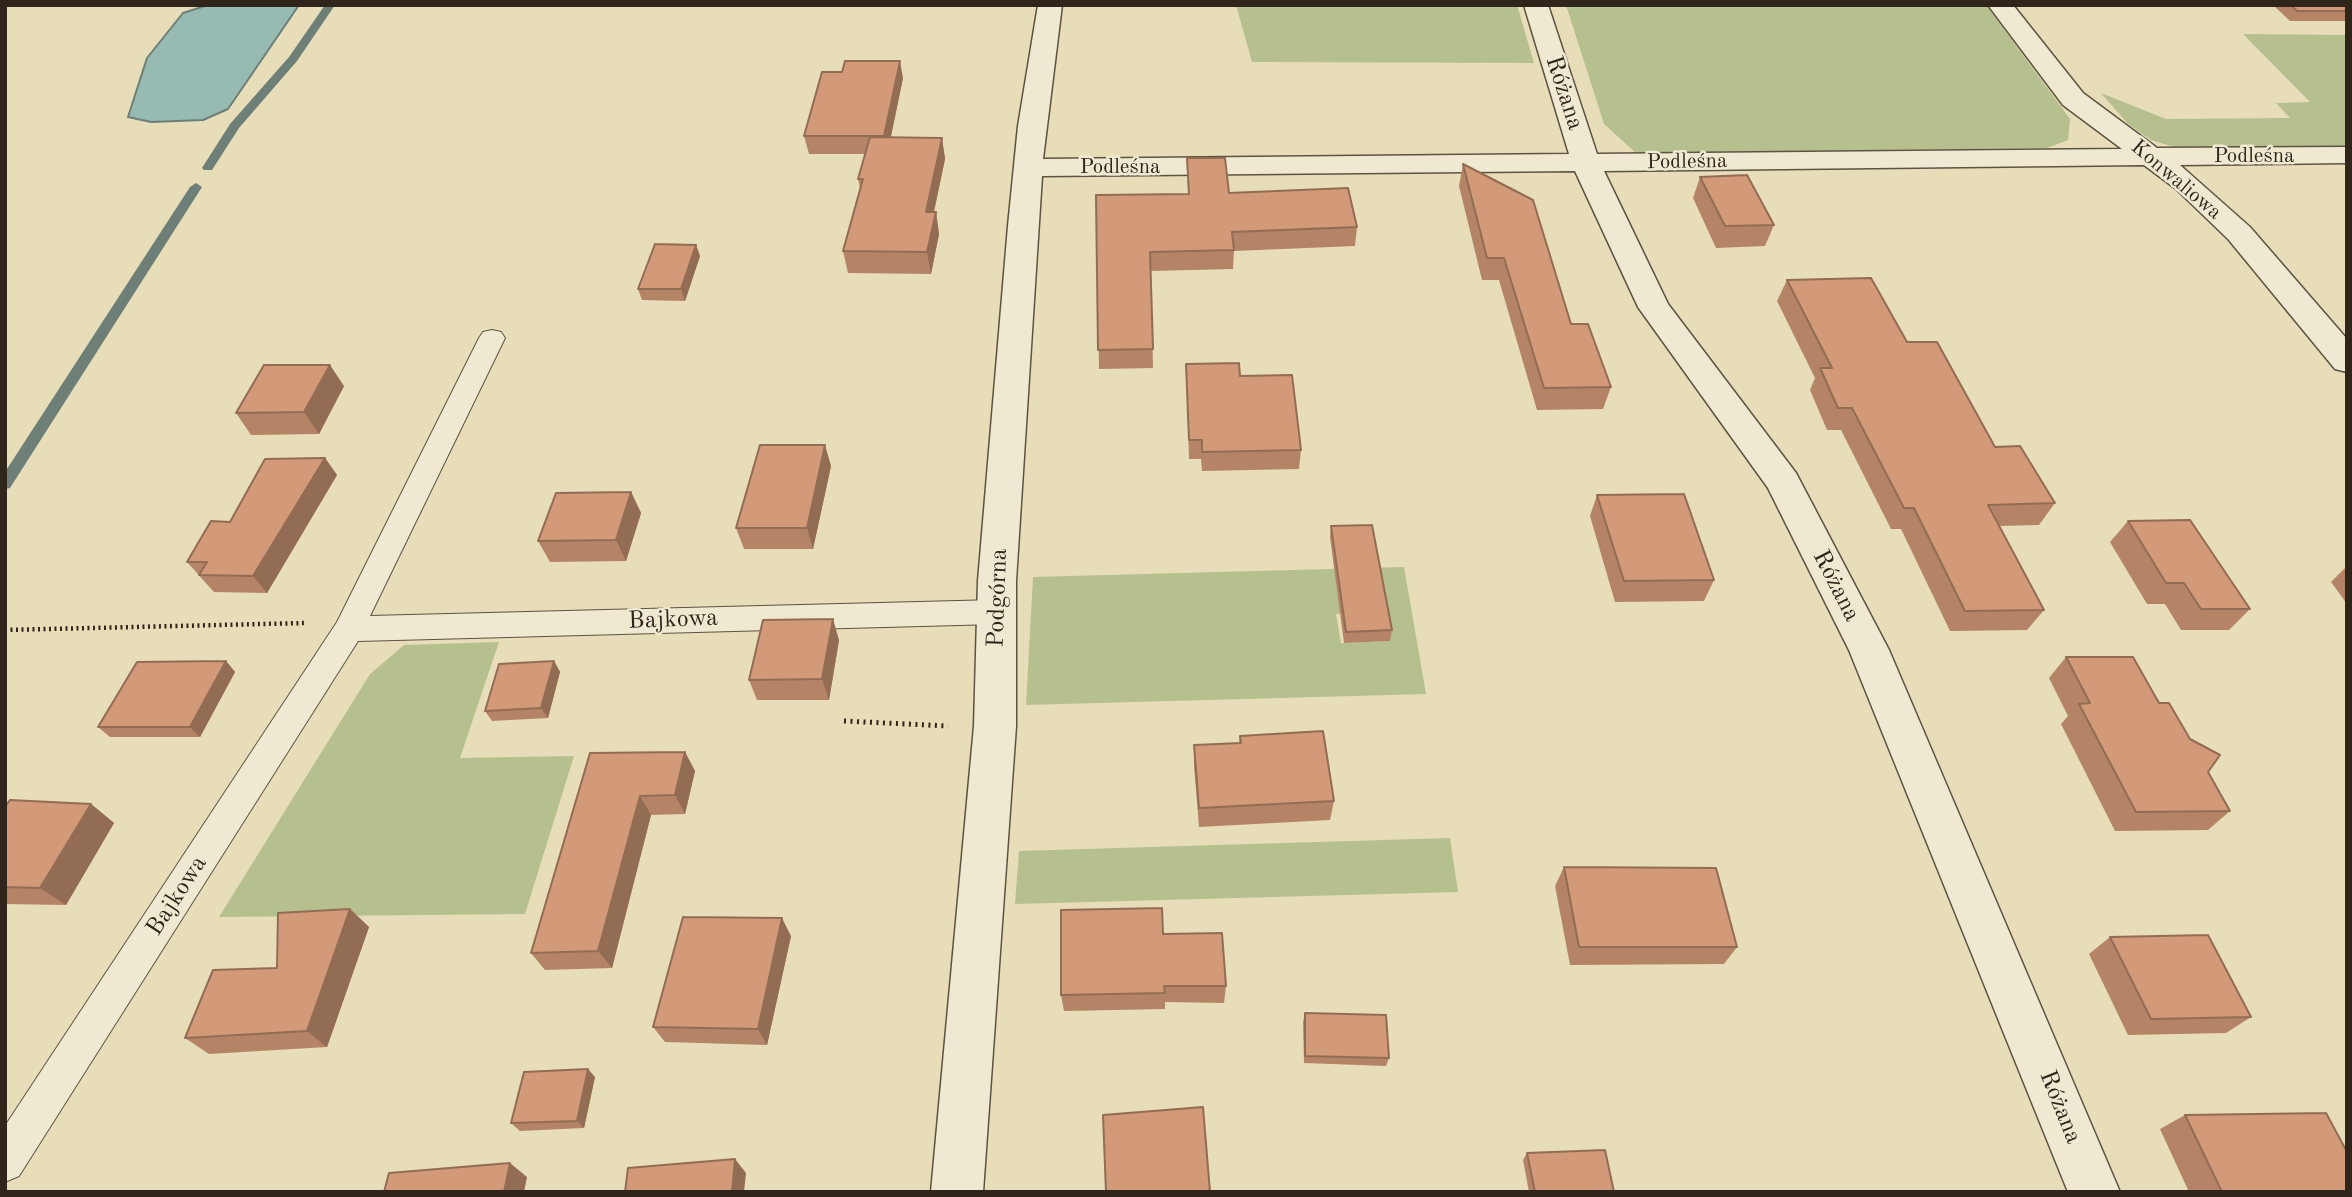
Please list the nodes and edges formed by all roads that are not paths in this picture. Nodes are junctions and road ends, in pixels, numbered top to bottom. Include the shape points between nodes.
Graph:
1 (1050, 5) edge
2 (1536, 5) edge
3 (2000, 5) edge
4 (2347, 155) edge
5 (2150, 156) junction
6 (1586, 164) junction
7 (1028, 168) junction
8 (492, 338) dead end
9 (2347, 361) edge
10 (998, 612) junction
11 (350, 626) junction
12 (5, 1162) edge
13 (957, 1192) edge
14 (2094, 1192) edge

1 - 7 street, Podgórna
2 - 6 street, Różana
3 - 5 street, Konwaliowa via 2073,99
4 - 5 street, Podleśna
5 - 6 street, Podleśna
5 - 9 street, Konwaliowa via 2239,233
6 - 7 street, Podleśna
6 - 14 street, Różana via 1654,307 1783,482 1850,611 1951,841
7 - 10 street, Podgórna via 996,582
8 - 11 lane, Bajkowa
10 - 11 lane, Bajkowa
10 - 13 street, Podgórna via 995,726
11 - 12 lane, Bajkowa

